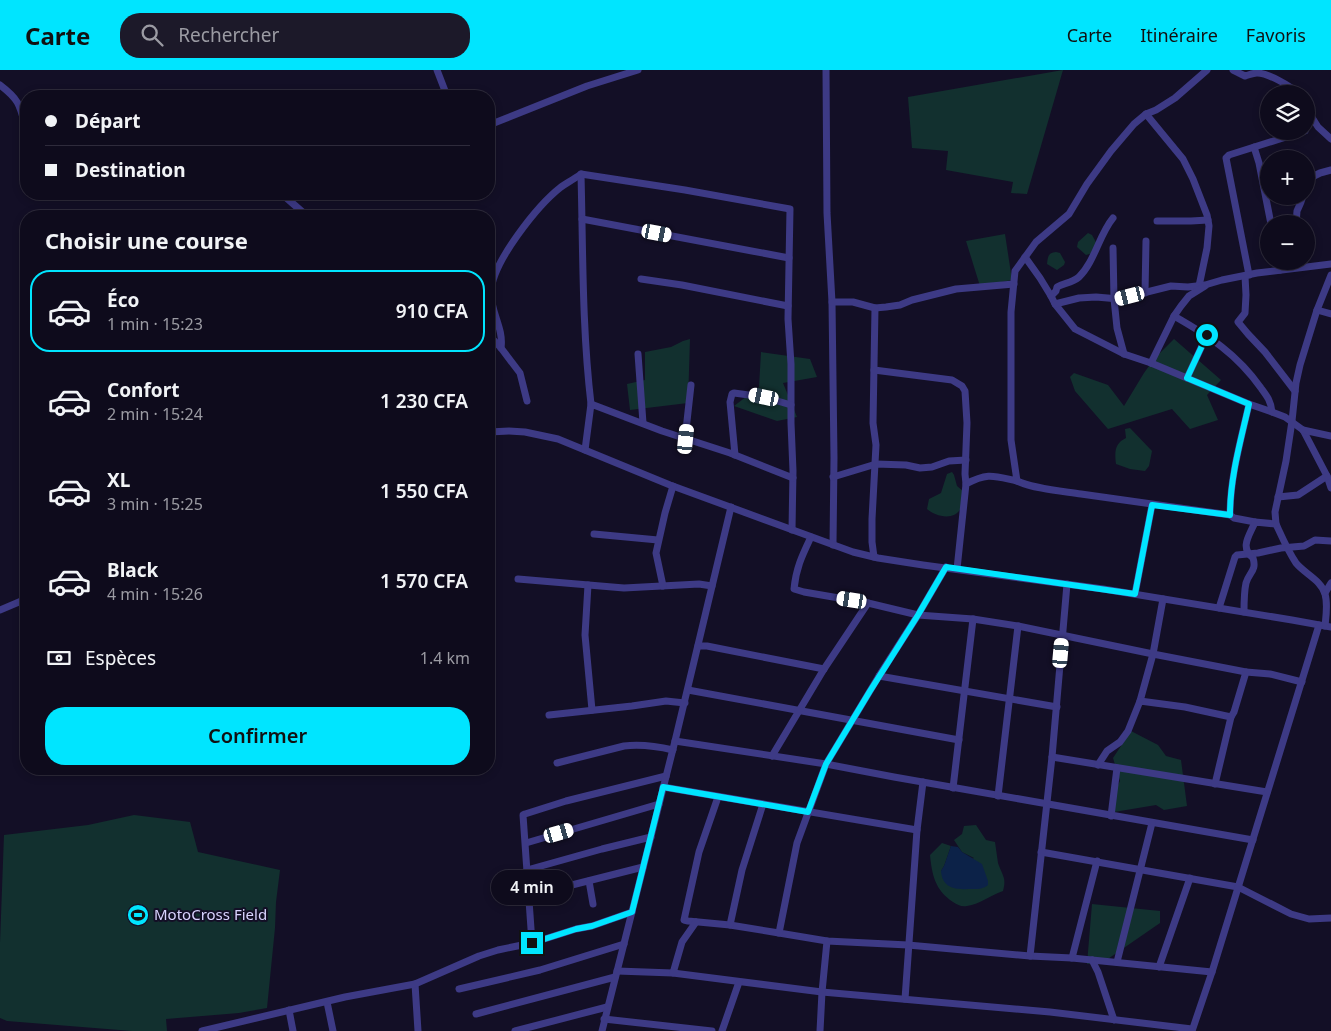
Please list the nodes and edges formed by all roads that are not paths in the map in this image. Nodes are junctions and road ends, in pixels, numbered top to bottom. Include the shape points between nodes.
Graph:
1 (438, 70) edge
2 (638, 70) edge
3 (826, 70) edge
4 (1206, 70) edge
5 (1233, 70) edge
6 (0, 85) edge
7 (1288, 85) edge
8 (445, 90) edge
9 (20, 107) edge
10 (1146, 114) junction
11 (495, 122) edge
12 (1315, 122) edge
13 (1318, 127) junction
14 (1315, 128) edge
15 (1331, 139) edge
16 (1278, 140) edge
17 (1254, 148) junction
18 (1331, 170) edge
19 (580, 174) junction
20 (1315, 176) edge
21 (289, 200) edge
22 (300, 210) edge
23 (1269, 215) edge
24 (1113, 218) dead end
25 (582, 219) junction
26 (1208, 220) junction
27 (1157, 221) dead end
28 (1146, 242) dead end
29 (1113, 248) dead end
30 (1025, 257) junction
31 (789, 258) junction
32 (1315, 264) edge
33 (1331, 264) edge
34 (1280, 270) edge
35 (1246, 275) junction
36 (1331, 275) edge
37 (495, 278) edge
38 (641, 279) dead end
39 (1014, 284) junction
40 (1202, 286) junction
41 (1145, 292) junction
42 (1051, 296) junction
43 (1114, 299) junction
44 (832, 302) junction
45 (1055, 304) junction
46 (788, 306) junction
47 (874, 308) junction
48 (1318, 310) junction
49 (495, 312) edge
50 (1331, 314) edge
51 (1174, 316) junction
52 (1207, 335) junction
53 (495, 342) edge
54 (501, 348) junction
55 (638, 354) dead end
56 (1124, 354) junction
57 (1151, 363) junction
58 (874, 370) junction
59 (1187, 378) junction
60 (691, 386) dead end
61 (1295, 391) junction
62 (527, 401) dead end
63 (591, 404) junction
64 (1249, 404) junction
65 (791, 405) junction
66 (1272, 412) junction
67 (1292, 421) junction
68 (643, 424) junction
69 (1303, 430) junction
70 (495, 432) edge
71 (1331, 436) edge
72 (686, 439) junction
73 (585, 450) junction
74 (736, 456) junction
75 (966, 460) junction
76 (876, 464) junction
77 (1327, 476) junction
78 (833, 477) junction
79 (793, 478) junction
80 (1017, 481) junction
81 (966, 484) junction
82 (673, 486) junction
83 (1331, 488) edge
84 (1278, 497) junction
85 (1152, 505) junction
86 (731, 507) junction
87 (1230, 515) junction
88 (1255, 522) junction
89 (1276, 524) junction
90 (792, 530) junction
91 (594, 534) dead end
92 (811, 537) junction
93 (658, 540) junction
94 (1331, 540) edge
95 (833, 545) junction
96 (1287, 547) junction
97 (1248, 554) junction
98 (874, 557) junction
99 (946, 567) junction
100 (957, 568) junction
101 (518, 579) dead end
102 (1067, 584) junction
103 (1331, 584) edge
104 (588, 585) junction
105 (663, 586) junction
106 (712, 586) junction
107 (1325, 593) junction
108 (1135, 594) junction
109 (1163, 599) junction
110 (20, 602) edge
111 (868, 603) junction
112 (1219, 608) junction
113 (0, 610) edge
114 (1244, 612) junction
115 (918, 615) junction
116 (973, 619) junction
117 (1018, 626) junction
118 (1325, 626) edge
119 (1063, 635) junction
120 (698, 646) junction
121 (1153, 654) junction
122 (824, 669) junction
123 (1246, 672) junction
124 (879, 676) junction
125 (1302, 682) junction
126 (688, 690) junction
127 (964, 692) junction
128 (1008, 700) junction
129 (1140, 701) junction
130 (685, 703) junction
131 (1057, 707) junction
132 (592, 710) junction
133 (799, 710) junction
134 (549, 714) dead end
135 (1232, 717) junction
136 (852, 720) junction
137 (959, 740) junction
138 (675, 741) junction
139 (673, 750) junction
140 (772, 756) junction
141 (1052, 757) junction
142 (557, 763) dead end
143 (826, 764) junction
144 (1098, 764) junction
145 (1117, 768) junction
146 (666, 776) junction
147 (923, 782) junction
148 (1215, 784) junction
149 (663, 787) junction
150 (953, 788) junction
151 (1267, 792) junction
152 (998, 796) junction
153 (718, 797) junction
154 (659, 804) junction
155 (763, 804) junction
156 (1047, 804) junction
157 (808, 812) junction
158 (1111, 816) junction
159 (1152, 823) junction
160 (916, 830) junction
161 (651, 837) junction
162 (1253, 840) junction
163 (526, 843) junction
164 (1041, 852) junction
165 (1097, 861) junction
166 (643, 867) junction
167 (1141, 869) junction
168 (527, 870) junction
169 (1190, 878) junction
170 (589, 881) junction
171 (1238, 887) junction
172 (560, 888) dead end
173 (593, 904) dead end
174 (632, 912) junction
175 (1331, 918) edge
176 (696, 922) junction
177 (730, 925) junction
178 (779, 933) junction
179 (827, 940) junction
180 (532, 943) junction
181 (624, 944) junction
182 (908, 945) junction
183 (1030, 956) junction
184 (1072, 958) junction
185 (1092, 960) junction
186 (1117, 962) junction
187 (1159, 967) junction
188 (1212, 972) junction
189 (673, 973) junction
190 (616, 974) junction
191 (739, 982) junction
192 (415, 984) junction
193 (459, 989) dead end
194 (822, 992) junction
195 (905, 999) junction
196 (327, 1002) junction
197 (607, 1007) junction
198 (288, 1010) junction
199 (476, 1014) dead end
200 (604, 1019) junction
201 (1114, 1020) junction
202 (225, 1028) edge
203 (1192, 1030) edge
204 (202, 1031) edge
205 (293, 1031) edge
206 (333, 1031) edge
207 (418, 1031) edge
208 (515, 1031) edge
209 (602, 1031) edge
210 (712, 1031) edge
211 (722, 1031) edge
212 (820, 1031) edge

1 - 8 street
2 - 11 street
3 - 44 street via 827,213
4 - 10 street via 1175,98
5 - 7 street via 1245,76 1255,73 1266,75
6 - 9 street via 16,98
10 - 26 street via 1183,159
10 - 30 street via 1111,151 1069,214 1036,242
12 - 13 street
13 - 14 street
13 - 15 street
16 - 17 street
17 - 23 street
17 - 35 street via 1226,158
18 - 20 street
19 - 25 street
19 - 31 street via 790,209
19 - 37 street via 560,188 531,218 510,247
21 - 22 street
24 - 42 street via 1079,277 1057,287
25 - 31 street
25 - 63 street via 585,342
26 - 27 street
26 - 40 street
28 - 41 street
29 - 43 street
30 - 39 street via 1015,271
30 - 42 street
31 - 46 street
32 - 33 street
34 - 35 street
35 - 40 street
35 - 61 street via 1245,313 1238,322
36 - 48 street
38 - 46 street
39 - 47 street via 956,289 900,305
39 - 80 street via 1011,440
40 - 41 street via 1171,286
40 - 51 street via 1189,296
41 - 43 street
42 - 45 street
43 - 45 street via 1079,298
43 - 56 street
44 - 47 street via 853,302
44 - 78 street
45 - 56 street via 1075,329
46 - 65 street
47 - 58 street
48 - 50 street
48 - 61 street
49 - 54 street
51 - 52 street
51 - 57 street
52 - 59 street
52 - 66 street via 1254,377 1271,402
53 - 54 street
54 - 62 street via 520,373
55 - 68 street
56 - 57 street
57 - 59 street
58 - 75 street via 952,380 962,386 965,391
58 - 76 street
59 - 64 street
60 - 72 street
61 - 67 street
63 - 68 street
63 - 73 street
64 - 66 street
64 - 87 street via 1235,466
65 - 74 street via 749,394 732,394 730,402
65 - 79 street
66 - 67 street
67 - 69 street
67 - 84 street
68 - 72 street
69 - 71 street
69 - 77 street
70 - 73 street via 538,434
72 - 74 street
73 - 82 street
74 - 79 street
75 - 76 street via 920,468
75 - 81 street
76 - 78 street
76 - 98 street via 872,518
77 - 83 street
77 - 84 street via 1298,495
78 - 95 street
79 - 90 street
80 - 81 street via 992,476 979,477
80 - 85 street via 1024,485
81 - 100 street
82 - 86 street
82 - 93 street
84 - 89 street
85 - 87 street
85 - 108 street
86 - 90 street
86 - 106 street
87 - 88 street
88 - 89 street
88 - 97 street via 1246,545
89 - 96 street
90 - 92 street
91 - 93 street
92 - 95 street
92 - 111 street via 797,567 794,589
93 - 105 street via 656,553
94 - 96 street via 1315,540 1304,546
95 - 98 street
96 - 97 street
96 - 107 street via 1296,563 1318,582
97 - 112 street via 1236,556
97 - 114 street via 1253,558 1255,567 1246,585
98 - 99 street
99 - 100 street
99 - 115 street
100 - 102 street
101 - 104 street
102 - 108 street
102 - 119 street
103 - 107 street
104 - 105 street via 624,588
104 - 132 street via 585,635
105 - 106 street
106 - 120 street
107 - 118 street
108 - 109 street
109 - 112 street
109 - 121 street
110 - 113 street
111 - 115 street
111 - 122 street
112 - 114 street
114 - 118 street
115 - 116 street
115 - 124 street
116 - 117 street
116 - 127 street
117 - 119 street
117 - 128 street
118 - 125 street
119 - 121 street
119 - 131 street
120 - 122 street
120 - 126 street
121 - 123 street
121 - 129 street
122 - 133 street
123 - 125 street
123 - 135 street
124 - 127 street
124 - 136 street
125 - 151 street
126 - 130 street
126 - 133 street
127 - 128 street
127 - 137 street
128 - 131 street
128 - 152 street
129 - 135 street
129 - 144 street via 1128,731
130 - 132 street via 666,701
130 - 138 street
131 - 141 street
132 - 134 street
133 - 136 street
133 - 140 street
135 - 148 street
136 - 137 street
136 - 143 street
137 - 150 street
138 - 139 street
138 - 140 street
139 - 142 street via 644,744 624,746
139 - 146 street
140 - 143 street
141 - 144 street
141 - 156 street
143 - 147 street
143 - 157 street
144 - 145 street
145 - 148 street
145 - 158 street
146 - 149 street
146 - 163 street via 525,814
147 - 150 street
147 - 160 street
148 - 151 street
149 - 153 street
149 - 154 street
150 - 152 street
151 - 162 street
152 - 156 street
153 - 155 street
153 - 176 street via 699,852 684,920
154 - 161 street
154 - 163 street
155 - 157 street
155 - 177 street via 742,870
156 - 158 street
156 - 164 street
157 - 160 street
157 - 178 street via 797,843
158 - 159 street
159 - 162 street
159 - 167 street
160 - 182 street
161 - 166 street
161 - 168 street
162 - 171 street
163 - 168 street
164 - 165 street
164 - 183 street
165 - 167 street
165 - 184 street
166 - 170 street
166 - 174 street
167 - 169 street
167 - 186 street
168 - 180 street
169 - 171 street
169 - 187 street
170 - 172 street
170 - 173 street
171 - 175 street via 1291,914 1309,919
171 - 188 street
174 - 180 street
174 - 181 street
176 - 177 street
176 - 189 street via 682,942
177 - 178 street
178 - 179 street
179 - 182 street
179 - 194 street
180 - 192 street via 479,956
181 - 190 street
181 - 193 street via 540,970
182 - 183 street
182 - 195 street
183 - 184 street
184 - 185 street
185 - 186 street
185 - 201 street
186 - 187 street
187 - 188 street
188 - 203 street
189 - 190 street
189 - 191 street
190 - 197 street
190 - 199 street
191 - 194 street
191 - 211 street
192 - 196 street
192 - 207 street
194 - 195 street
194 - 212 street
195 - 201 street
196 - 198 street
196 - 206 street
197 - 200 street
197 - 208 street
198 - 202 street
198 - 205 street
200 - 209 street
200 - 210 street
201 - 203 street
202 - 204 street

